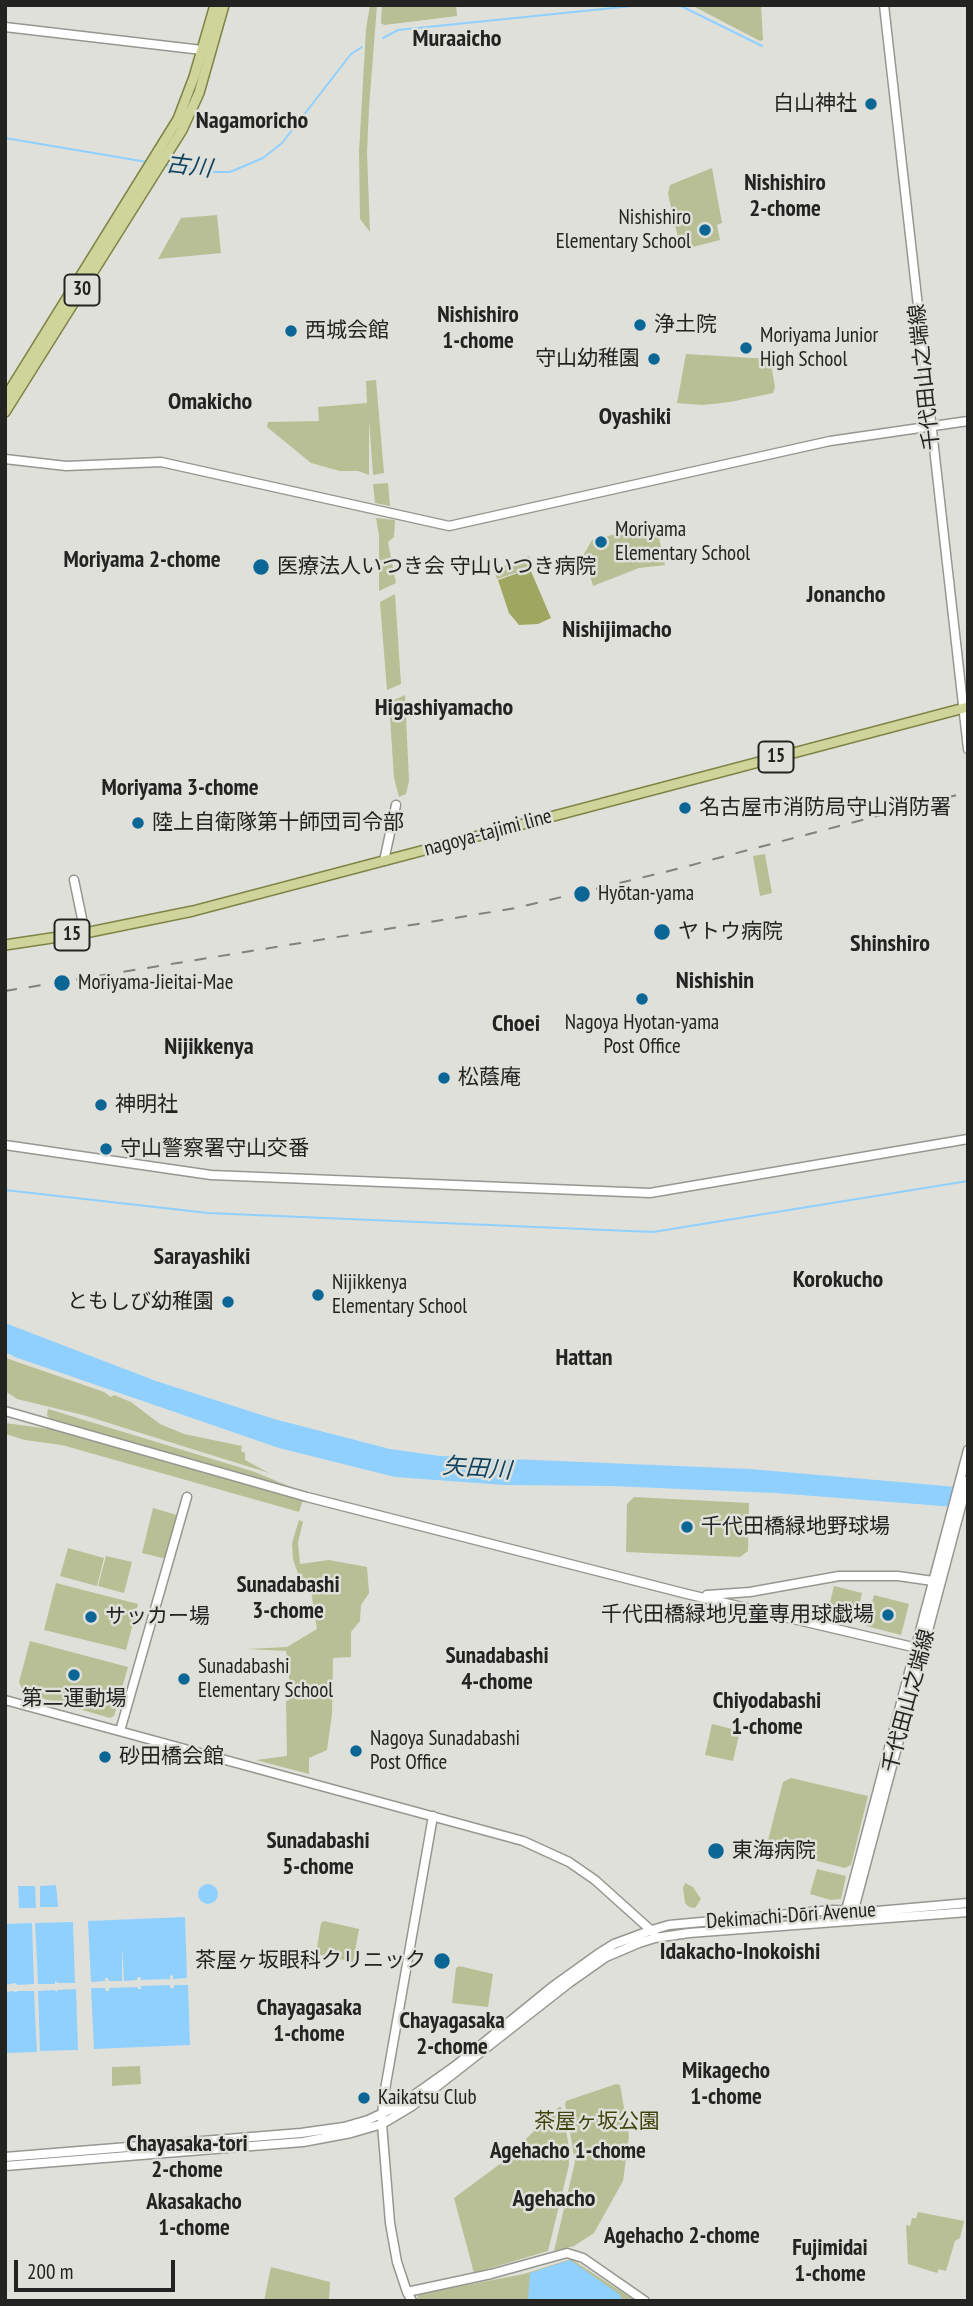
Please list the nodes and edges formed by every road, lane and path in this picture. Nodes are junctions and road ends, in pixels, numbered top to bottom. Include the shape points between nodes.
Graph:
1 (215, 5) edge
2 (224, 5) edge
3 (884, 5) edge
4 (5, 27) edge
5 (212, 47) junction
6 (202, 50) junction
7 (160, 158) junction
8 (153, 168) junction
9 (5, 398) edge
10 (5, 412) edge
11 (968, 421) edge
12 (930, 426) junction
13 (5, 459) edge
14 (965, 708) edge
15 (968, 749) edge
16 (396, 805) dead end
17 (384, 861) junction
18 (74, 880) dead end
19 (85, 933) junction
20 (5, 945) edge
21 (968, 1139) edge
22 (5, 1145) edge
23 (5, 1411) edge
24 (968, 1450) edge
25 (968, 1480) edge
26 (187, 1497) dead end
27 (937, 1576) junction
28 (687, 1594) junction
29 (917, 1654) junction
30 (5, 1700) edge
31 (120, 1731) junction
32 (433, 1816) junction
33 (968, 1903) edge
34 (850, 1910) junction
35 (968, 1912) edge
36 (847, 1922) junction
37 (652, 1930) junction
38 (659, 1938) junction
39 (384, 2113) junction
40 (382, 2124) junction
41 (5, 2157) edge
42 (5, 2166) edge
43 (407, 2292) junction
44 (412, 2301) edge
45 (645, 2301) edge

1 - 6 main road, 30
2 - 5 main road, 30
3 - 12 street, 千代田山之端線
4 - 6 street
5 - 6 street
5 - 7 main road, 30 via 192,109
6 - 7 main road, 30 via 185,106
7 - 8 main road, 30
8 - 9 main road, 30
8 - 10 main road, 30
11 - 12 street
12 - 13 street via 830,441 455,526 160,462 66,466
12 - 14 street, 千代田山之端線
14 - 15 street, 千代田山之端線
14 - 17 main road, nagoya-tajimi line / 15
16 - 17 street
17 - 19 main road, nagoya-tajimi line / 15 via 193,911
18 - 19 street
19 - 20 main road, nagoya-tajimi line / 15
21 - 22 street via 650,1192 211,1175
23 - 28 street via 307,1497
24 - 27 street
25 - 27 street, 千代田山之端線
26 - 31 street
27 - 28 street via 839,1576 750,1592
27 - 29 street, 千代田山之端線
27 - 29 street, 千代田山之端線
28 - 29 street
29 - 34 street, 千代田山之端線
30 - 31 street
31 - 32 street
32 - 37 street via 559,1856 596,1880
32 - 39 street
33 - 34 street, Dekimachi-Dōri Avenue
34 - 36 street, 千代田山之端線
34 - 37 street, Dekimachi-Dōri Avenue
35 - 36 street, Dekimachi-Dōri Avenue
36 - 38 street, Dekimachi-Dōri Avenue
37 - 38 street
37 - 39 street, Dekimachi-Dōri Avenue via 597,1954 436,2080
38 - 40 street, Dekimachi-Dōri Avenue via 606,1957 431,2092
39 - 40 street
39 - 41 street, Dekimachi-Dōri Avenue via 328,2130
40 - 42 street, Dekimachi-Dōri Avenue via 303,2141
40 - 43 street via 390,2223
43 - 44 street
43 - 45 street via 567,2253 583,2258

